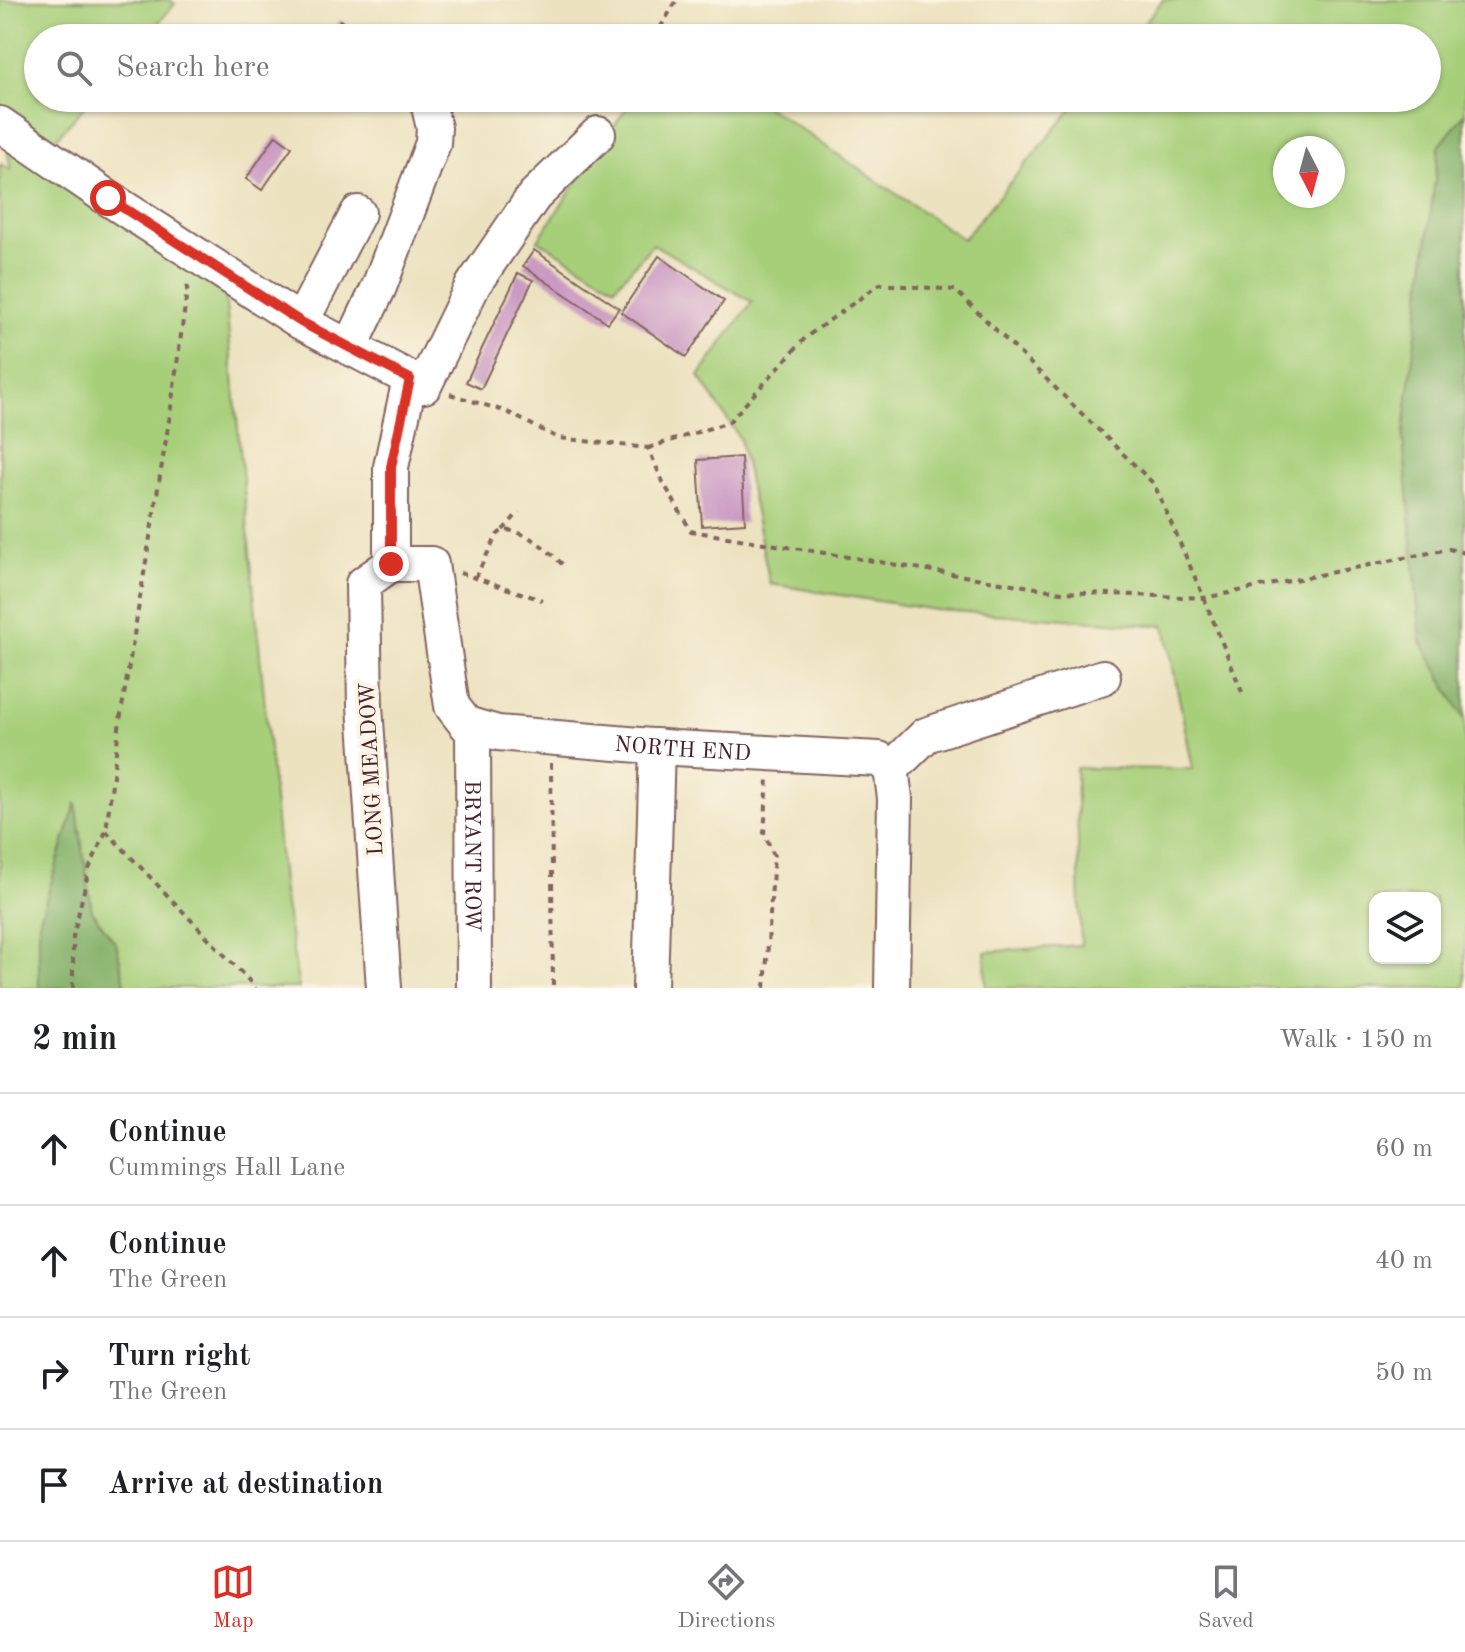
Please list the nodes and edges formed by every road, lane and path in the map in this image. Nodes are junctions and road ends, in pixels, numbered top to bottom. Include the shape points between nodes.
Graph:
1 (677, 0) edge
2 (662, 24) edge
3 (430, 112) edge
4 (0, 124) edge
5 (598, 134) dead end
6 (358, 213) dead end
7 (198, 255) junction
8 (289, 314) junction
9 (350, 348) junction
10 (417, 382) junction
11 (648, 448) junction
12 (519, 512) dead end
13 (503, 530) junction
14 (1465, 553) edge
15 (391, 564) junction
16 (431, 564) junction
17 (563, 565) dead end
18 (475, 578) junction
19 (1204, 598) junction
20 (542, 600) dead end
21 (1103, 677) dead end
22 (1242, 692) dead end
23 (473, 726) junction
24 (551, 737) junction
25 (657, 746) junction
26 (770, 753) junction
27 (891, 769) junction
28 (106, 831) junction
29 (73, 988) edge
30 (256, 988) edge
31 (384, 988) edge
32 (474, 988) edge
33 (553, 988) edge
34 (650, 988) edge
35 (765, 988) edge
36 (892, 988) edge

1 - 2 path
3 - 9 street via 433,143
4 - 7 street
5 - 10 street via 534,196 473,285
6 - 8 street
7 - 8 street
7 - 28 path via 185,292
8 - 9 street
9 - 10 street
10 - 11 path via 507,412 558,438
10 - 15 street via 391,467
11 - 19 path via 691,531 1061,592
11 - 19 path via 729,422 806,337 880,284 955,290 1154,484
12 - 13 path
13 - 17 path via 541,543
13 - 18 path
14 - 19 path via 1449,549
15 - 16 street
15 - 31 street, LONG MEADOW via 363,584 365,706
16 - 18 path
16 - 23 street via 452,706
18 - 20 path
19 - 22 path
21 - 27 street via 926,735
23 - 24 street, NORTH END
23 - 32 street, BRYANT ROW
24 - 25 street, NORTH END
24 - 33 path
25 - 26 street, NORTH END
25 - 34 street
26 - 27 street, NORTH END via 879,759
26 - 35 path via 764,833 774,856
27 - 36 street
28 - 29 path via 89,869 73,937
28 - 30 path

